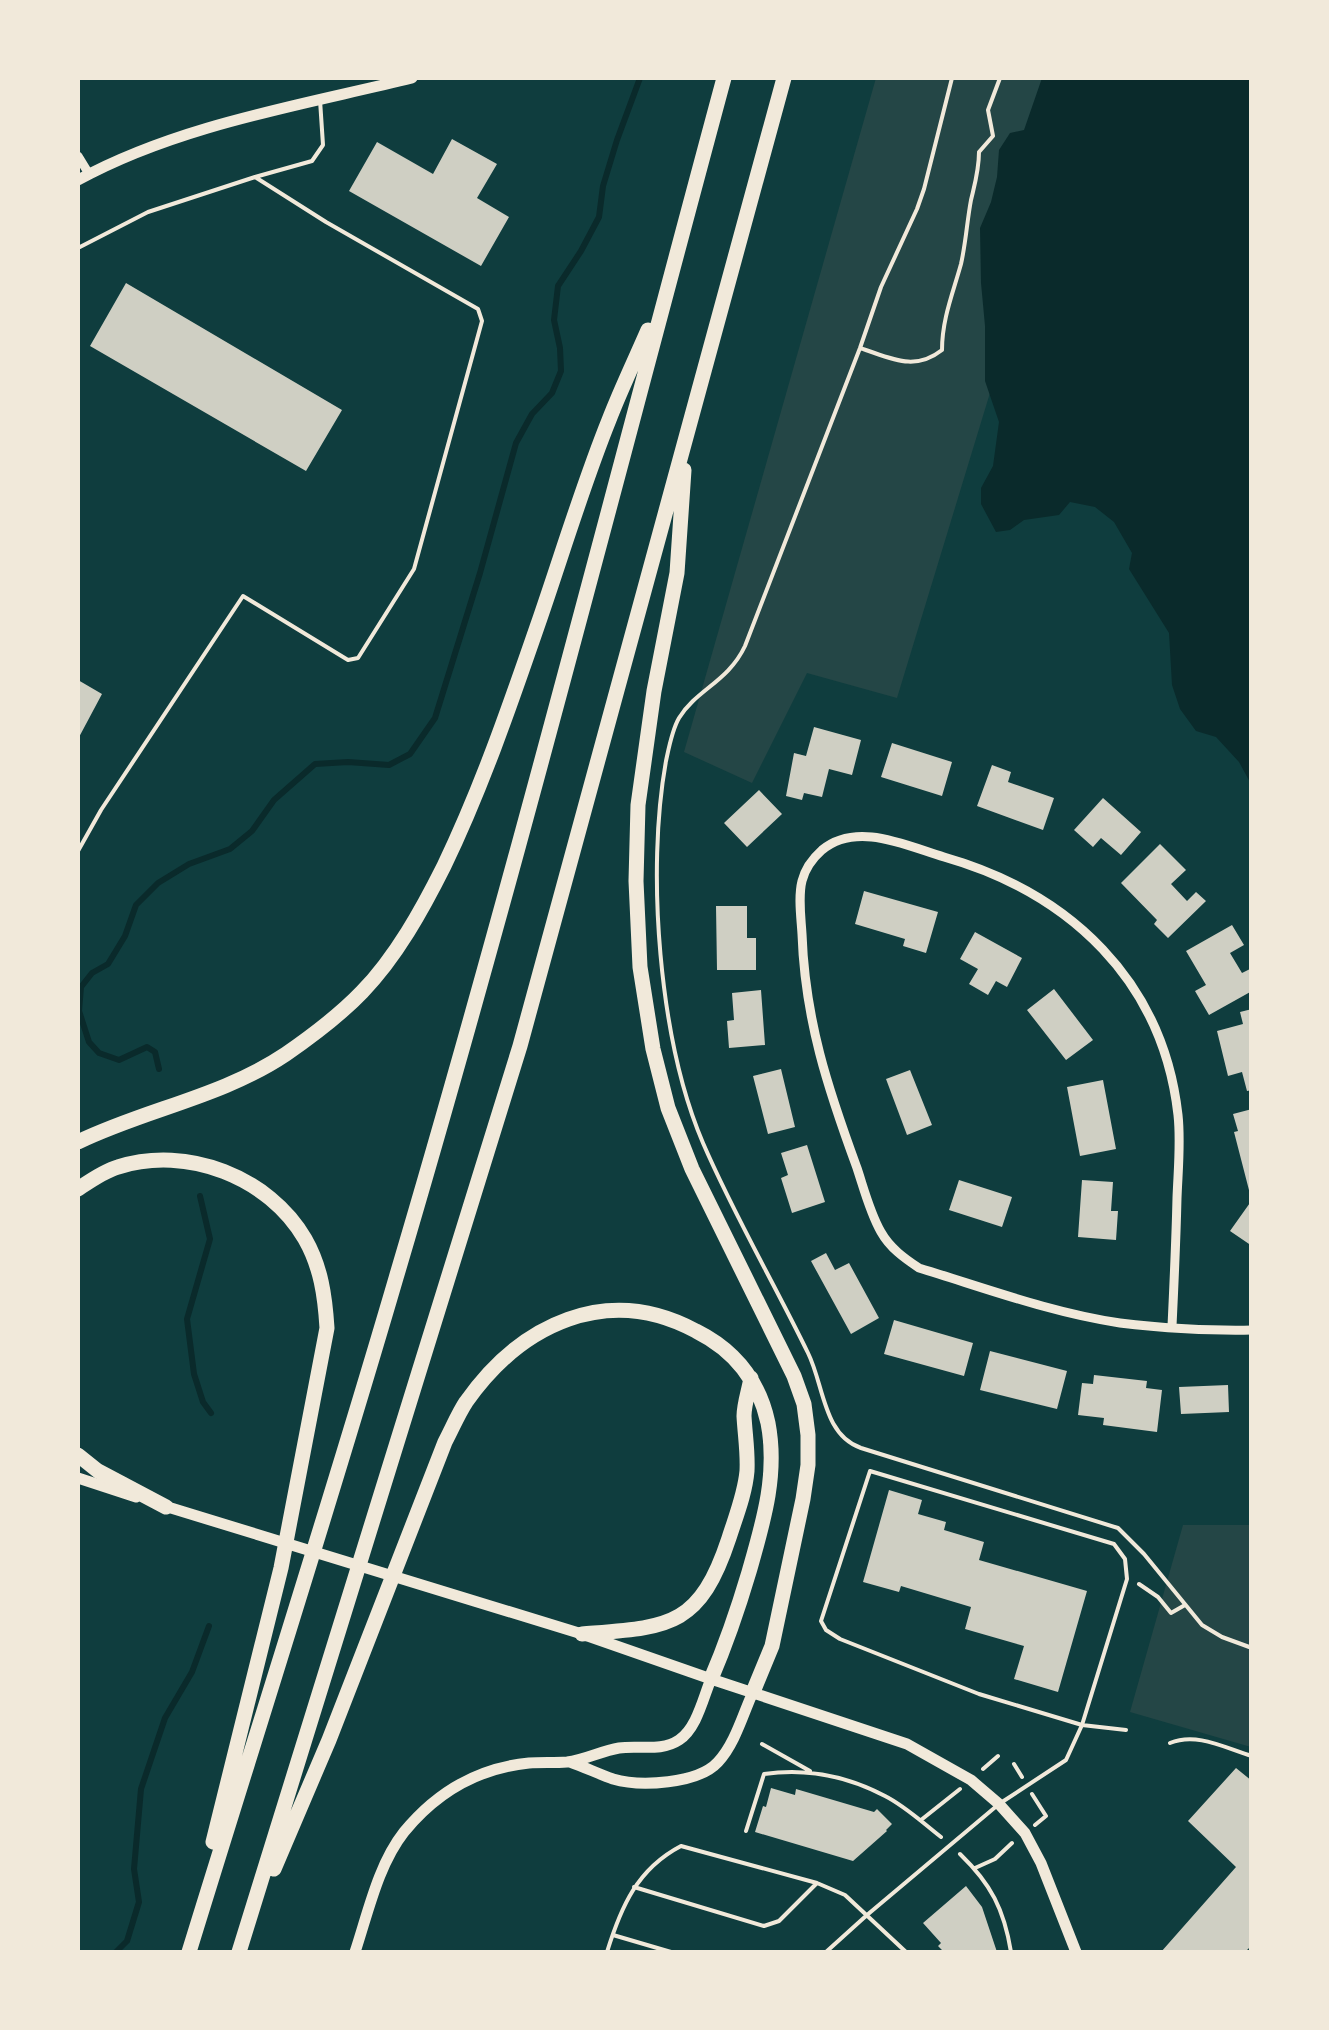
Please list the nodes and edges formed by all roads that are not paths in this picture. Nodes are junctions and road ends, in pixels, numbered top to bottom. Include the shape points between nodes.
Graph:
1 (412, 78) edge
2 (724, 78) edge
3 (784, 78) edge
4 (320, 100) junction
5 (78, 156) edge
6 (83, 177) edge
7 (255, 177) junction
8 (78, 248) edge
9 (670, 280) junction
10 (686, 436) junction
11 (78, 851) edge
12 (78, 1142) edge
13 (78, 1189) edge
14 (1172, 1326) junction
15 (1252, 1330) edge
16 (751, 1378) junction
17 (78, 1455) edge
18 (78, 1478) edge
19 (166, 1506) junction
20 (582, 1634) junction
21 (710, 1679) junction
22 (753, 1692) junction
23 (1082, 1725) junction
24 (1126, 1730) dead end
25 (1170, 1743) dead end
26 (1252, 1756) edge
27 (570, 1762) junction
28 (999, 1804) junction
29 (817, 1883) junction
30 (634, 1887) junction
31 (866, 1915) junction
32 (613, 1935) junction
33 (241, 1947) edge
34 (187, 1952) edge
35 (355, 1952) edge
36 (607, 1952) edge
37 (671, 1952) edge
38 (826, 1952) edge
39 (906, 1952) edge
40 (1076, 1952) edge

1 - 4 street
2 - 9 highway
3 - 10 highway
4 - 6 street via 194,132
4 - 7 lane via 323,144 312,161
5 - 6 street
7 - 8 lane via 148,212
7 - 11 lane via 478,308 482,320 414,570 358,658 348,660 243,596
9 - 12 highway via 608,422 488,764 398,948 363,991 284,1055 242,1080
9 - 34 highway via 418,1204
10 - 22 highway via 677,573 638,804 640,968 668,1108 794,1376 806,1420 803,1500 772,1646
10 - 33 highway via 520,1046
13 - 34 highway via 115,1168 154,1161 196,1163 240,1178 288,1216 305,1239 325,1292 327,1328 281,1568
14 - 14 street via 1178,1116 1152,1019 1125,977 1093,938 1012,882 879,838 839,839 822,850 801,883 813,1034 881,1232 919,1268 1071,1313
14 - 15 street
16 - 20 highway via 744,1413 746,1475 708,1588 671,1621
16 - 21 highway via 768,1422 770,1488 728,1641
16 - 33 highway via 710,1338 635,1310 569,1317 496,1366 445,1442
17 - 19 highway
18 - 19 street
19 - 20 street
20 - 21 street
21 - 22 street
21 - 27 street via 683,1738
22 - 27 street via 725,1752 696,1776 618,1780
22 - 28 street via 907,1744
23 - 23 lane via 980,1694 826,1630 821,1621 870,1470 1114,1544 1125,1559 1126,1579
23 - 24 lane
23 - 28 lane via 1066,1760
25 - 26 lane via 1196,1738
27 - 35 street via 472,1777 422,1811 385,1866
28 - 31 lane
28 - 40 street via 1025,1833
29 - 30 lane via 681,1846 661,1856
29 - 30 lane via 779,1922 764,1926
29 - 31 lane via 845,1895
30 - 32 lane
31 - 38 lane
31 - 39 lane
32 - 36 lane
32 - 37 lane

